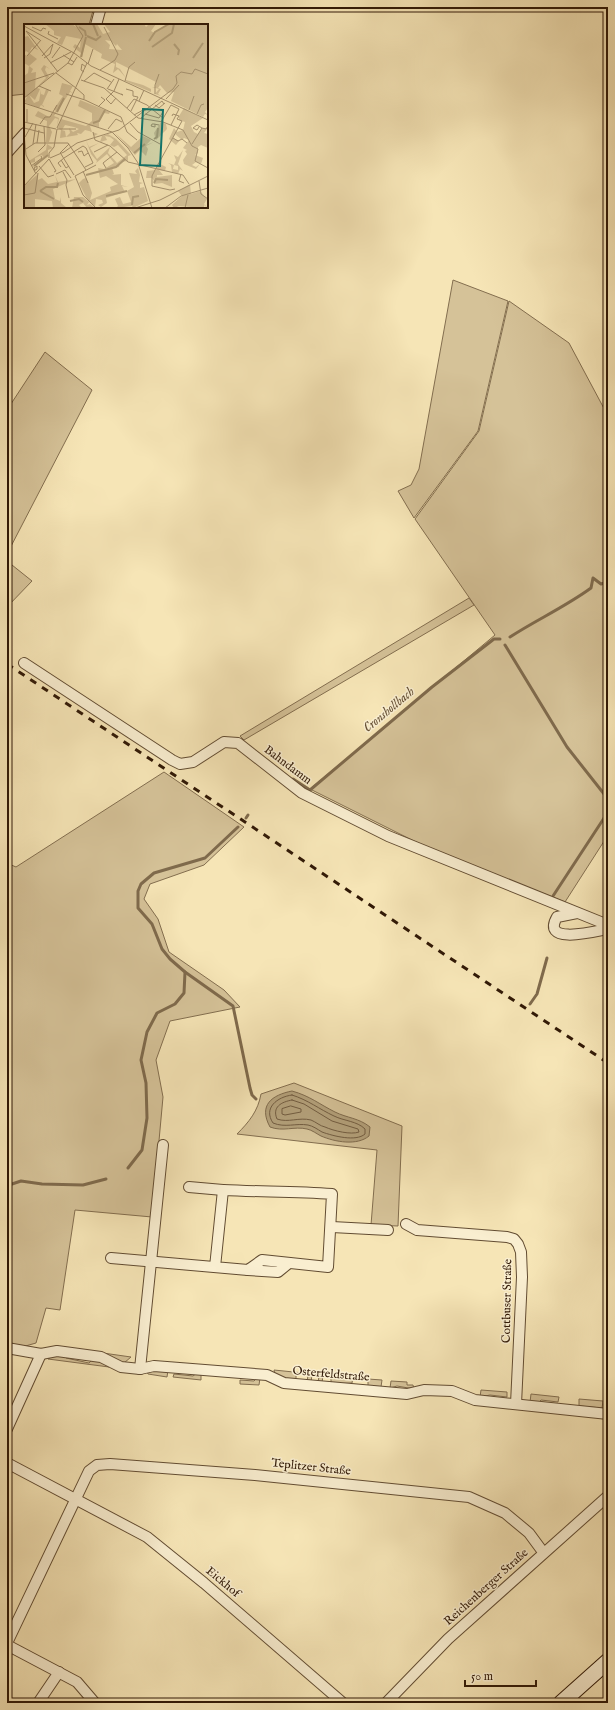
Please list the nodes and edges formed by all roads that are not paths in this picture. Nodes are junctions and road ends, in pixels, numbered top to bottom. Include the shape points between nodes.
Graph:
1 (101, 7) edge
2 (96, 24) edge
3 (24, 134) edge
4 (7, 153) edge
5 (24, 662) dead end
6 (577, 913) junction
7 (608, 925) edge
8 (608, 929) edge
9 (163, 1145) dead end
10 (189, 1187) dead end
11 (223, 1190) junction
12 (406, 1224) dead end
13 (332, 1227) junction
14 (388, 1230) dead end
15 (111, 1258) dead end
16 (152, 1262) junction
17 (215, 1267) junction
18 (7, 1348) edge
19 (41, 1354) junction
20 (140, 1370) junction
21 (516, 1404) junction
22 (608, 1414) edge
23 (7, 1429) edge
24 (7, 1463) edge
25 (608, 1496) edge
26 (75, 1498) junction
27 (543, 1552) junction
28 (7, 1644) edge
29 (608, 1661) edge
30 (59, 1672) junction
31 (38, 1703) edge
32 (95, 1703) edge
33 (343, 1703) edge
34 (386, 1703) edge
35 (561, 1703) edge

1 - 2 street
3 - 4 street
5 - 6 street, Bahndamm via 180,764 193,762 224,742 238,743 302,793 388,836
6 - 7 street, Bahndamm
6 - 8 street via 557,918 554,923 558,933 565,936
9 - 16 street
10 - 11 street
11 - 13 street via 332,1194
11 - 17 street
12 - 21 street, Cottbuser Straße via 417,1230 502,1236 514,1239 518,1244 521,1252 522,1277
13 - 14 street
13 - 17 street via 328,1267 262,1260 248,1270
15 - 16 street
16 - 17 street
16 - 20 street
18 - 19 street, Osterfeldstraße
19 - 20 street, Osterfeldstraße via 57,1351 102,1358 121,1367
19 - 23 street
20 - 21 street, Osterfeldstraße via 154,1366 268,1375 284,1383 407,1394 424,1390 452,1391 475,1400
21 - 22 street, Osterfeldstraße
24 - 26 street, Eickhof
25 - 27 street, Reichenberger Straße
26 - 27 street, Teplitzer Straße via 89,1471 97,1465 110,1464 438,1493 469,1497 505,1513 529,1533
26 - 28 street
26 - 33 street, Eickhof via 147,1537 207,1585
27 - 34 street, Reichenberger Straße via 448,1639
28 - 30 street
29 - 35 main road
30 - 31 street
30 - 32 street via 77,1682

